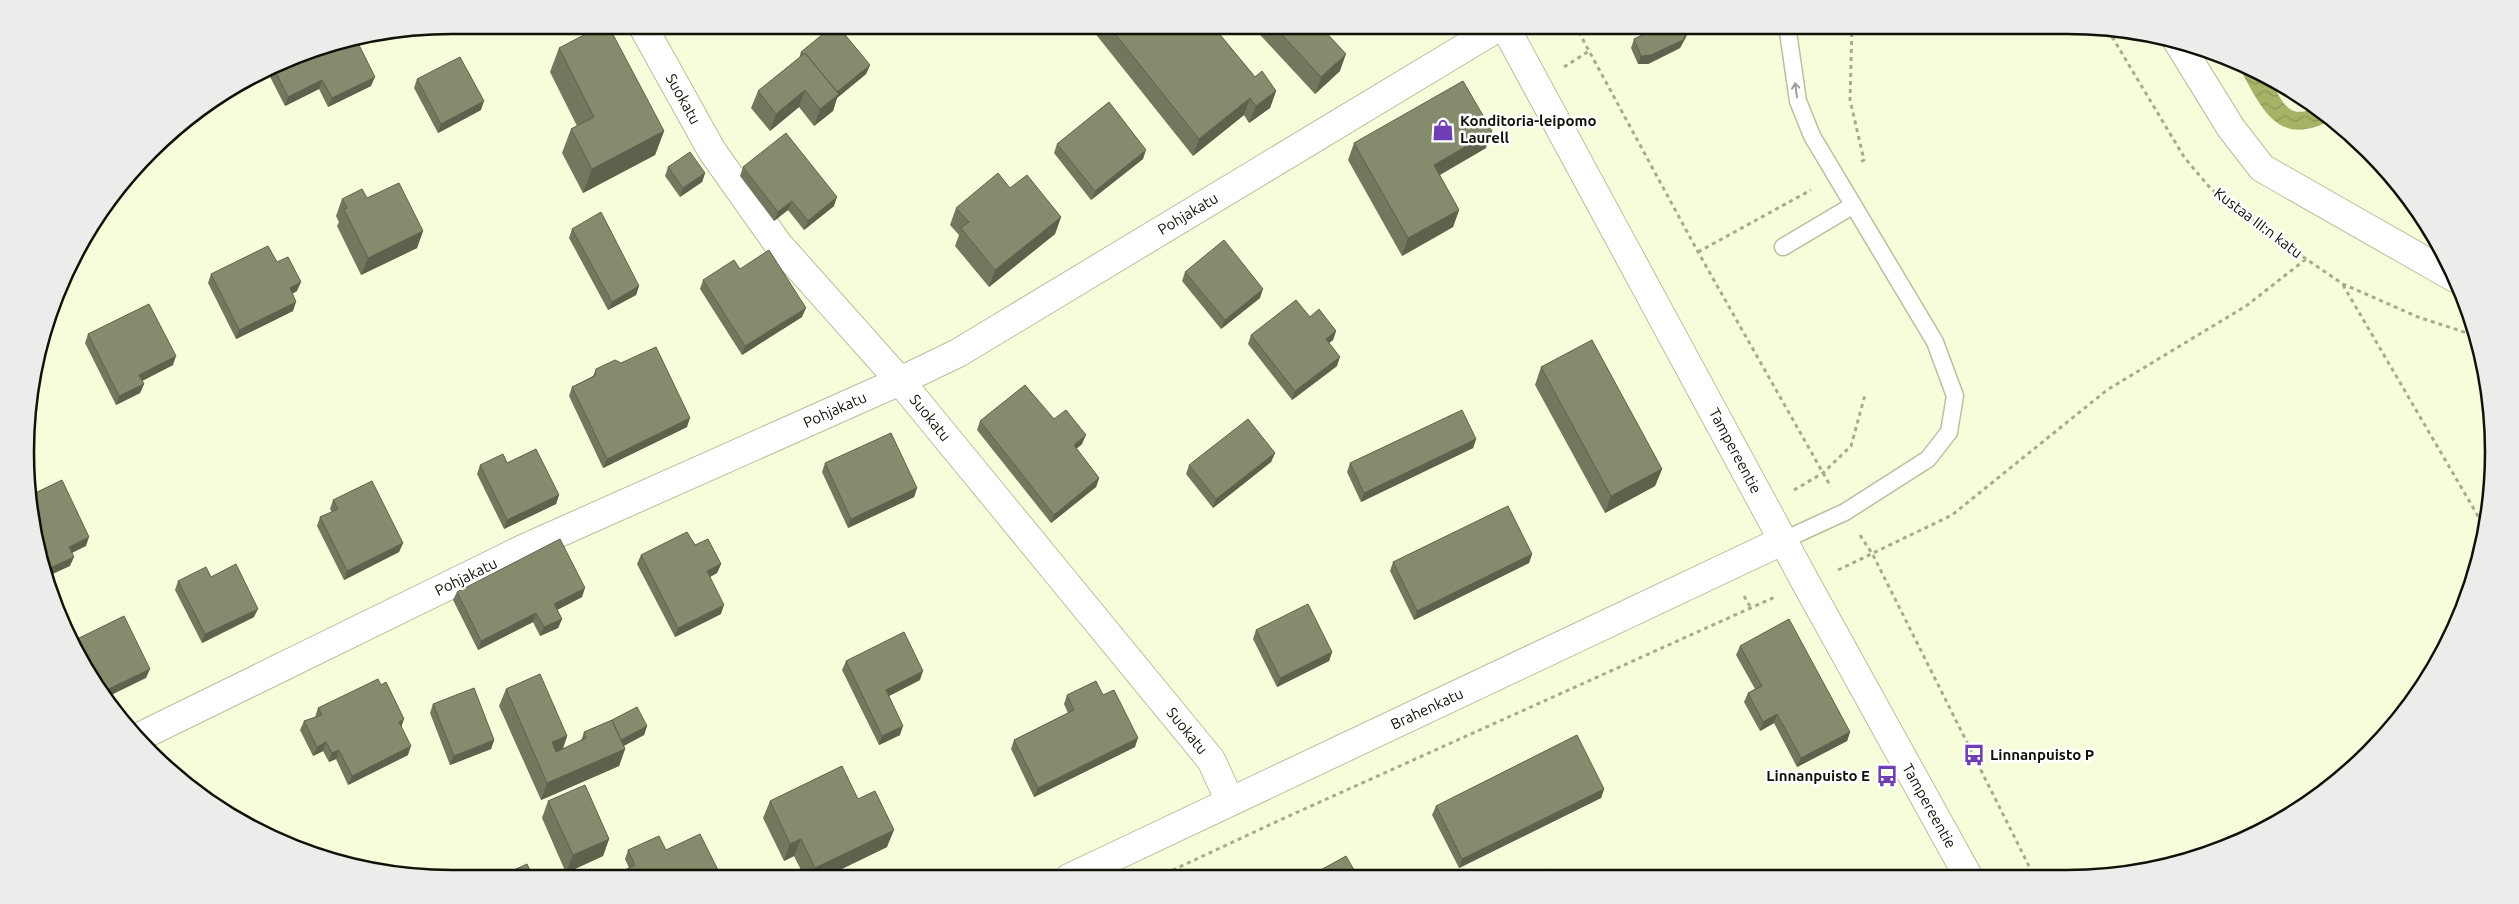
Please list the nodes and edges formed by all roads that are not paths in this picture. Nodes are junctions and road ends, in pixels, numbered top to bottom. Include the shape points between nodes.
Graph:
1 (647, 34) edge
2 (1488, 34) edge
3 (1508, 34) edge
4 (1788, 34) edge
5 (2183, 50) edge
6 (1852, 206) junction
7 (1783, 246) dead end
8 (2444, 272) edge
9 (900, 381) junction
10 (1784, 540) junction
11 (144, 735) edge
12 (1230, 802) junction
13 (1103, 870) edge
14 (1965, 870) edge

1 - 9 street, Suokatu via 712,152 778,244
2 - 9 street, Pohjakatu via 958,353
3 - 10 street, Tampereentie
6 -> 4 lane via 1812,136 1798,101
5 - 8 street via 2231,128 2262,168
6 - 7 lane
6 - 10 lane via 1935,342 1955,396 1949,432 1928,459 1845,512
9 - 11 street, Pohjakatu via 525,548
9 - 12 street, Suokatu via 1211,760
10 - 12 street, Brahenkatu
10 - 14 street, Tampereentie
12 - 13 street, Brahenkatu

